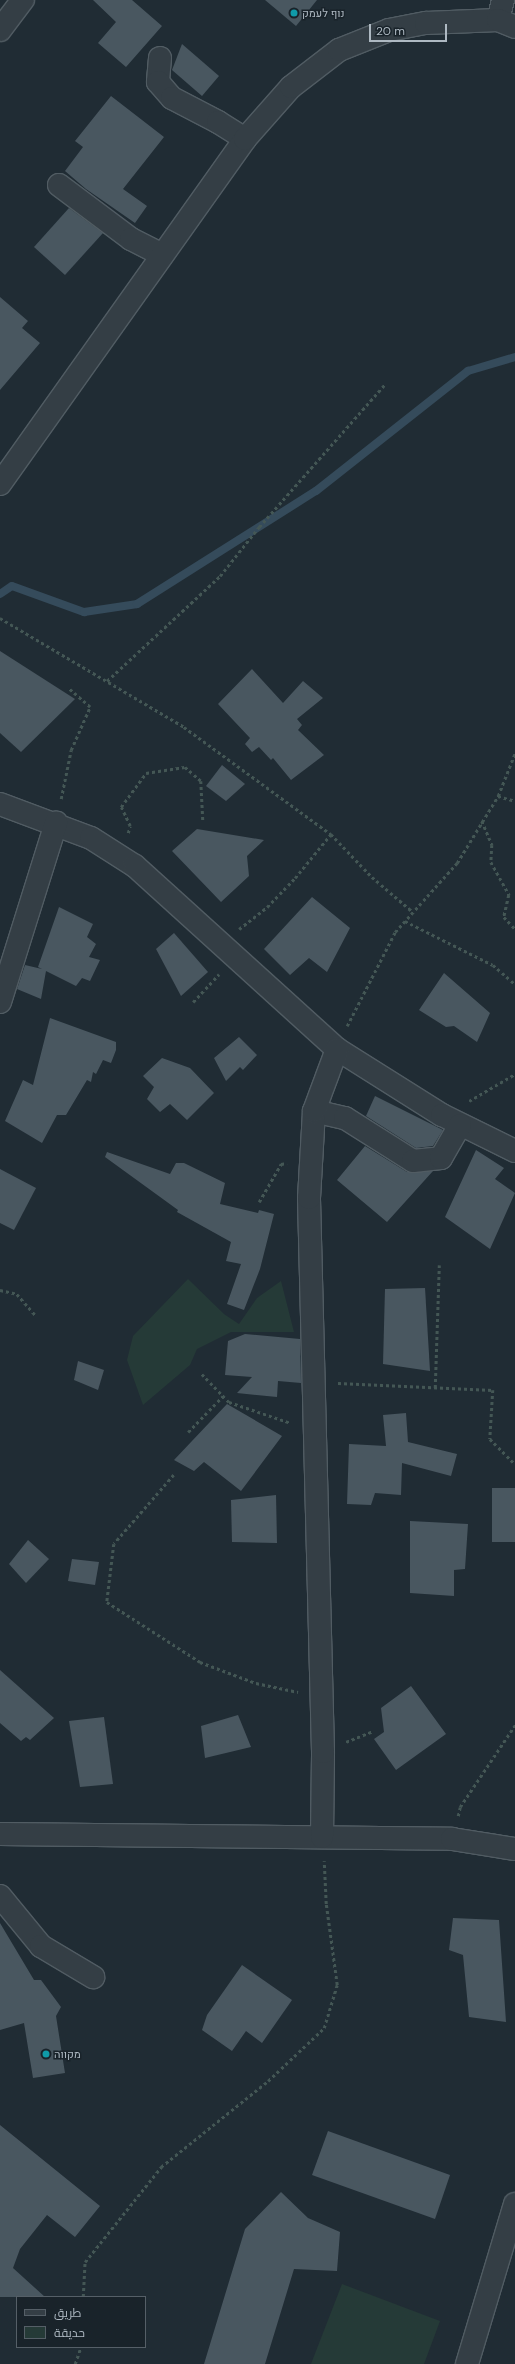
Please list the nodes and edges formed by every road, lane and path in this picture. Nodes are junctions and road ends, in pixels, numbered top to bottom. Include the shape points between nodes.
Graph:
1 (23, 0) edge
2 (505, 16) edge
3 (0, 30) edge
4 (160, 58) dead end
5 (245, 139) junction
6 (59, 185) dead end
7 (162, 255) junction
8 (385, 384) dead end
9 (0, 484) edge
10 (0, 618) edge
11 (107, 681) junction
12 (68, 688) dead end
13 (515, 753) edge
14 (498, 796) junction
15 (515, 801) edge
16 (0, 804) edge
17 (482, 820) junction
18 (204, 821) dead end
19 (56, 823) junction
20 (331, 834) junction
21 (118, 855) junction
22 (413, 912) junction
23 (405, 920) junction
24 (515, 929) edge
25 (228, 951) junction
26 (515, 984) edge
27 (0, 1002) edge
28 (193, 1002) dead end
29 (337, 1049) junction
30 (515, 1074) edge
31 (314, 1111) junction
32 (451, 1120) junction
33 (515, 1152) edge
34 (311, 1160) junction
35 (259, 1202) dead end
36 (439, 1265) dead end
37 (0, 1290) edge
38 (35, 1315) dead end
39 (202, 1374) dead end
40 (313, 1382) junction
41 (435, 1388) junction
42 (223, 1396) junction
43 (314, 1428) junction
44 (188, 1432) dead end
45 (515, 1464) edge
46 (174, 1475) dead end
47 (322, 1697) junction
48 (515, 1725) edge
49 (0, 1834) edge
50 (322, 1837) junction
51 (452, 1839) junction
52 (515, 1849) edge
53 (0, 1896) edge
54 (93, 1977) dead end
55 (515, 2204) edge
56 (83, 2296) edge
57 (81, 2348) edge
58 (75, 2364) edge
59 (467, 2364) edge

1 - 3 street
2 - 5 street via 426,23 389,30 339,50 291,87
4 - 5 street via 158,82 172,98
5 - 7 street
6 - 7 street via 131,239
7 - 9 street
8 - 11 path via 259,527 220,576
10 - 11 path
11 - 20 path via 184,728
12 - 19 path via 90,707 71,750
13 - 14 path
14 - 15 path
14 - 17 path
16 - 19 street
17 - 22 path via 458,863
17 - 24 path via 492,845 491,862 509,895 504,917
18 - 21 path via 201,780 184,768 146,773 121,807 130,826
19 - 21 street via 91,838
19 - 27 street
20 - 22 path via 372,877
20 - 25 path via 295,878
21 - 25 street via 141,871
22 - 23 path
23 - 26 path via 493,965
23 - 29 path via 395,932
25 - 28 path
25 - 29 street
29 - 31 street
29 - 32 street
30 - 32 path
31 - 32 street via 345,1118 413,1161 441,1158
31 - 34 street
32 - 33 street
34 - 35 path via 281,1164
34 - 40 street via 309,1198
36 - 41 path
37 - 38 path via 17,1294
39 - 42 path
40 - 41 path
40 - 43 street
41 - 45 path via 493,1390 490,1439
42 - 43 path via 229,1402 281,1421
42 - 44 path
43 - 47 street
46 - 47 path via 114,1544 107,1602 200,1662 256,1683
47 - 50 street
48 - 51 path via 460,1808
49 - 50 street
50 - 51 street
50 - 56 path via 326,1904 337,1984 324,2028 268,2081 161,2167 85,2262
51 - 52 street
53 - 54 street via 41,1946
55 - 59 street
57 - 58 path

